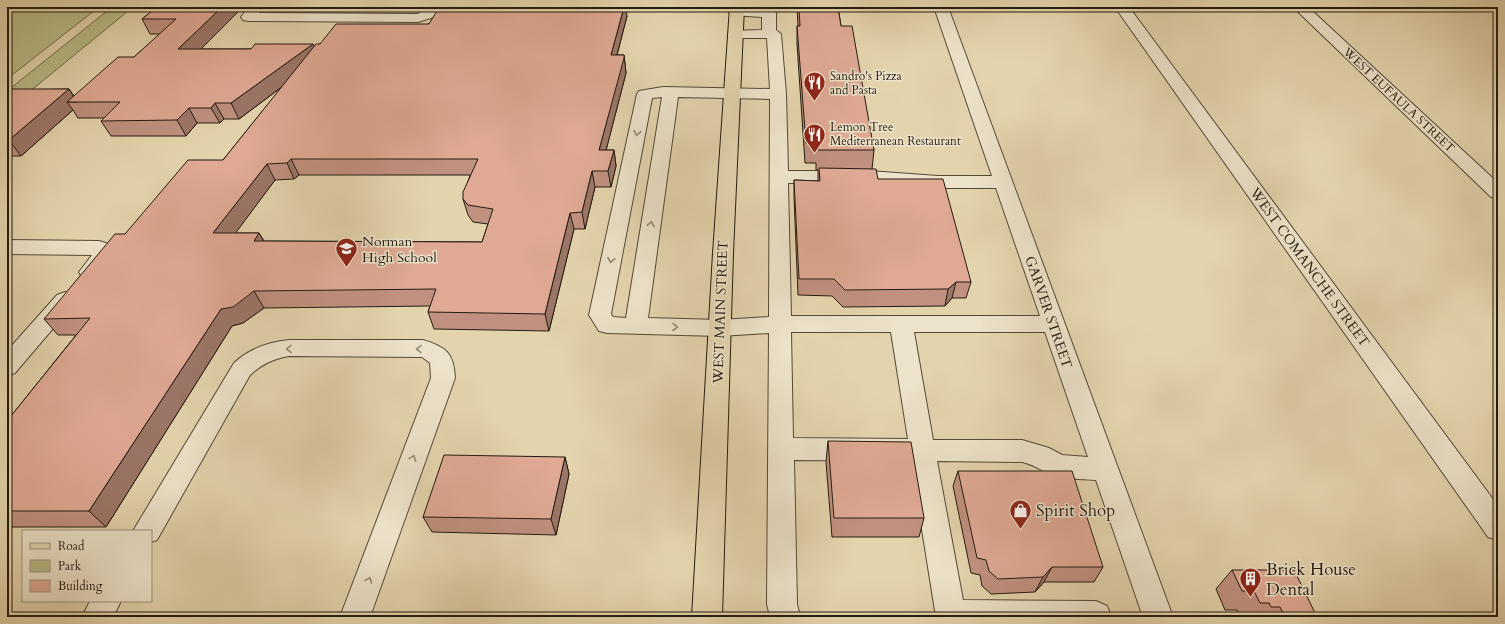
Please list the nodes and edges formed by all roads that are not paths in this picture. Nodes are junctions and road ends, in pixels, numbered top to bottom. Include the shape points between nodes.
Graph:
1 (256, 7) edge
2 (437, 7) edge
3 (941, 7) edge
4 (1122, 7) edge
5 (1300, 7) edge
6 (737, 10) edge
7 (769, 10) edge
8 (735, 34) junction
9 (769, 34) junction
10 (671, 92) junction
11 (732, 93) junction
12 (778, 94) junction
13 (779, 177) junction
14 (1003, 182) junction
15 (1498, 193) edge
16 (7, 247) edge
17 (780, 324) junction
18 (901, 324) junction
19 (1054, 324) junction
20 (636, 326) junction
21 (720, 328) junction
22 (7, 367) edge
23 (781, 449) junction
24 (923, 450) junction
25 (1105, 469) junction
26 (1498, 528) edge
27 (148, 530) edge
28 (105, 602) edge
29 (951, 616) edge
30 (1096, 616) edge
31 (96, 617) edge
32 (355, 617) edge
33 (707, 617) edge
34 (785, 617) edge
35 (1158, 617) edge

1 - 2 street via 248,17 418,18 427,16
3 - 14 street, GARVER STREET
4 - 26 street, WEST COMANCHE STREET
5 - 15 street, WEST EUFAULA STREET
6 - 7 street
6 - 8 main road, WEST MAIN STREET
7 - 9 street
8 - 9 street
8 - 11 main road, WEST MAIN STREET
9 - 12 street via 774,34
10 - 11 street
20 -> 10 street
10 -> 20 street via 645,94 600,315 607,325
11 - 12 street
11 - 21 main road, WEST MAIN STREET
12 - 13 street
13 - 14 street via 869,177 938,182
13 - 17 street
14 - 19 street, GARVER STREET
16 - 22 street via 99,248 105,253
17 - 18 street
17 - 21 street
17 - 23 street
18 - 19 street
18 - 24 street
19 - 25 street, GARVER STREET
20 -> 21 street
21 - 33 main road, WEST MAIN STREET
23 - 24 street
23 - 34 street via 782,604
24 - 25 street via 1022,451 1070,468
24 - 29 street
25 - 35 street, GARVER STREET
32 -> 27 street via 443,378 440,358 432,351 289,348 277,349 255,358 242,369
28 - 31 street
29 - 30 street

